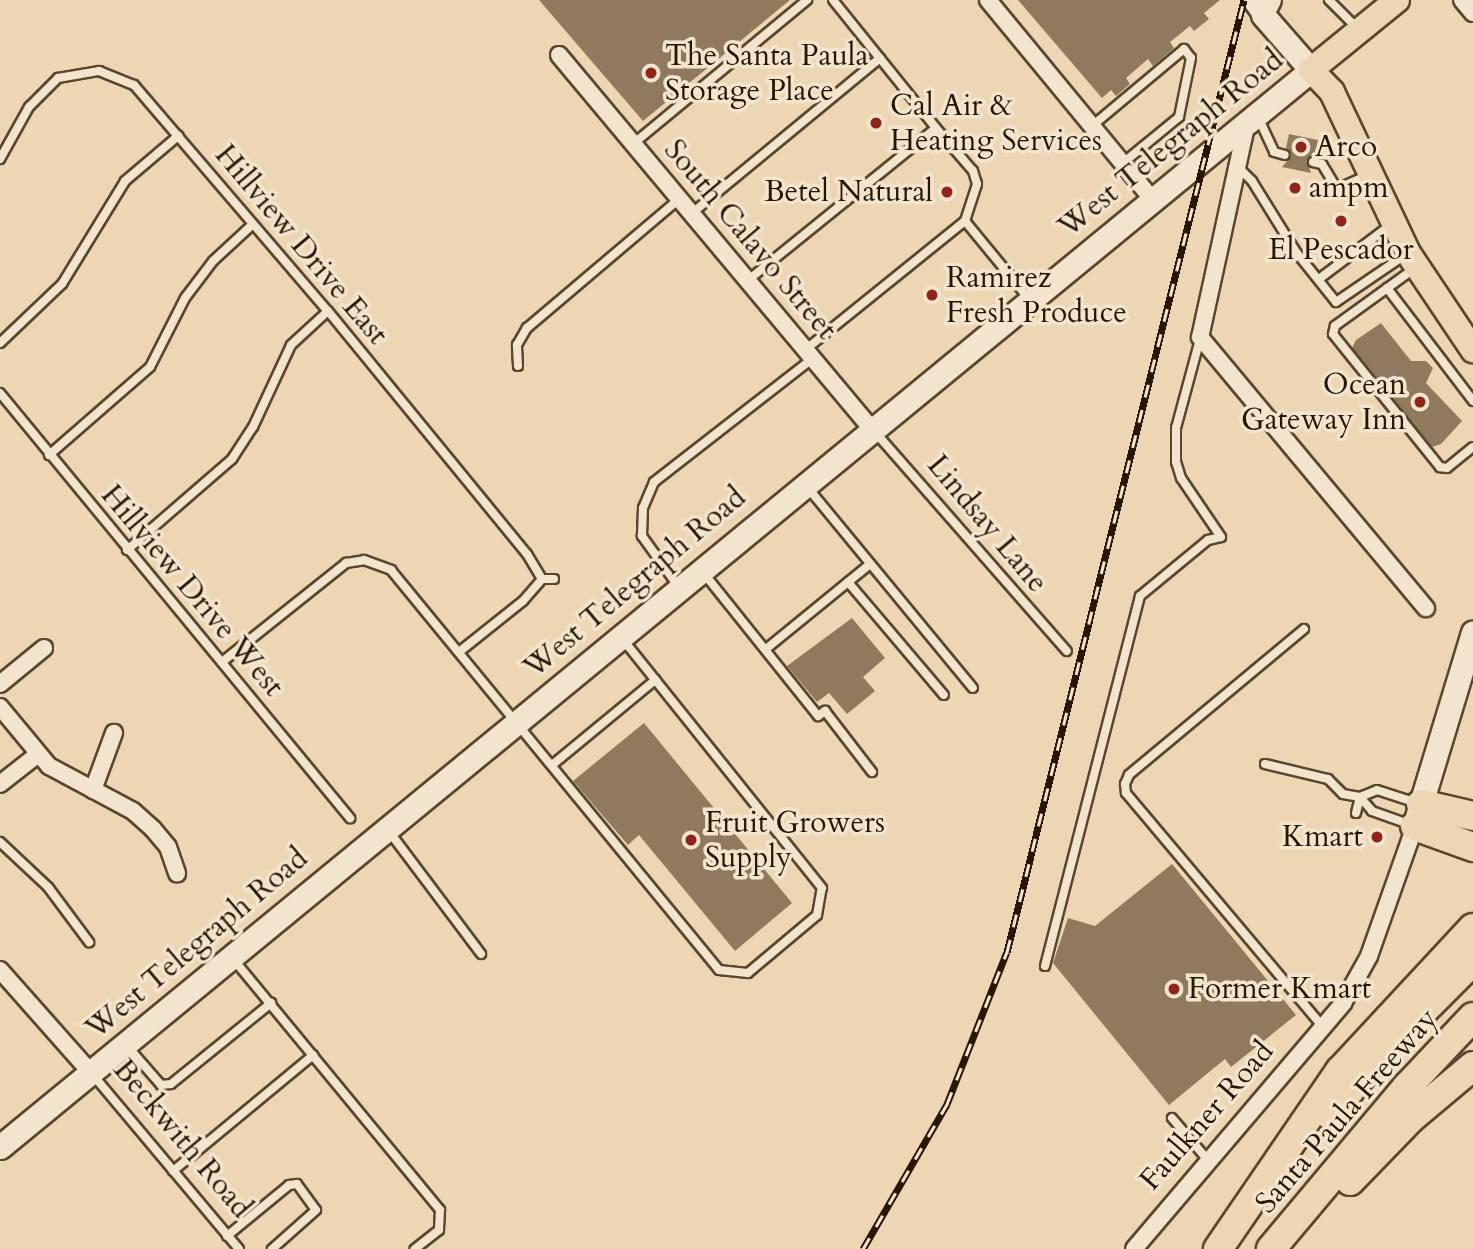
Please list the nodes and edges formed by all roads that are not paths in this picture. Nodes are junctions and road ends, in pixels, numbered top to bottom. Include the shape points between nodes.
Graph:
1 (807, 0) edge
2 (833, 0) edge
3 (988, 0) edge
4 (1329, 0) edge
5 (1397, 0) edge
6 (1462, 0) edge
7 (1262, 5) edge
8 (1473, 13) edge
9 (1360, 31) junction
10 (559, 55) dead end
11 (880, 58) junction
12 (1311, 70) junction
13 (1252, 118) junction
14 (1092, 126) junction
15 (936, 128) junction
16 (178, 136) junction
17 (633, 144) junction
18 (1284, 155) dead end
19 (0, 159) edge
20 (1313, 162) dead end
21 (1123, 163) junction
22 (1238, 167) junction
23 (1370, 174) junction
24 (680, 199) junction
25 (1153, 200) junction
26 (691, 214) junction
27 (965, 221) junction
28 (1392, 224) junction
29 (252, 225) junction
30 (1412, 260) junction
31 (1320, 279) junction
32 (747, 281) junction
33 (1387, 288) junction
34 (1029, 299) junction
35 (328, 311) junction
36 (1200, 337) junction
37 (0, 343) edge
38 (1473, 350) edge
39 (809, 355) junction
40 (518, 366) dead end
41 (0, 393) edge
42 (1473, 401) edge
43 (871, 428) junction
44 (1473, 447) edge
45 (49, 455) junction
46 (804, 483) junction
47 (127, 550) junction
48 (869, 565) junction
49 (701, 568) junction
50 (542, 579) junction
51 (554, 579) dead end
52 (848, 582) junction
53 (678, 586) junction
54 (1426, 608) dead end
55 (1304, 629) dead end
56 (1473, 632) edge
57 (622, 638) junction
58 (44, 648) dead end
59 (766, 649) junction
60 (1067, 651) dead end
61 (459, 652) junction
62 (222, 662) junction
63 (655, 680) junction
64 (0, 684) edge
65 (973, 688) dead end
66 (944, 695) dead end
67 (0, 707) edge
68 (517, 722) junction
69 (114, 733) dead end
70 (37, 755) junction
71 (1265, 764) dead end
72 (552, 765) junction
73 (872, 772) dead end
74 (0, 784) edge
75 (93, 790) junction
76 (1360, 797) junction
77 (1356, 813) dead end
78 (1418, 815) junction
79 (1473, 816) edge
80 (350, 818) dead end
81 (387, 827) junction
82 (0, 842) edge
83 (1473, 848) edge
84 (177, 873) dead end
85 (1473, 928) edge
86 (89, 942) dead end
87 (481, 954) dead end
88 (231, 956) junction
89 (1473, 961) edge
90 (1045, 966) dead end
91 (0, 970) edge
92 (271, 1003) junction
93 (1473, 1017) edge
94 (1325, 1029) junction
95 (125, 1044) junction
96 (313, 1055) junction
97 (1473, 1066) edge
98 (91, 1073) junction
99 (1172, 1118) dead end
100 (0, 1147) edge
101 (1207, 1159) junction
102 (173, 1171) junction
103 (227, 1236) junction
104 (239, 1249) edge
105 (272, 1249) edge
106 (415, 1249) edge
107 (1134, 1249) edge
108 (1219, 1249) edge
109 (1271, 1249) edge
110 (1286, 1249) edge

1 - 17 lane
2 - 11 lane
3 - 14 street
4 - 9 lane
5 - 9 main road
6 - 8 street
7 - 12 main road
9 - 12 main road
10 - 17 street, South Calavo Street
11 - 15 lane
11 - 26 lane
12 - 13 main road, West Telegraph Road
12 - 23 main road via 1332,92
13 - 18 lane via 1275,152
13 - 22 street
13 - 25 main road, West Telegraph Road
14 - 21 street
14 - 21 lane via 1184,49 1191,58 1179,117
15 - 27 lane via 972,171 977,184
15 - 32 lane
16 - 19 lane, Hillview Drive East via 134,85 114,74 86,70 58,78 39,93
16 - 29 lane, Hillview Drive East
16 - 37 lane via 125,181 62,284
17 - 24 street, South Calavo Street
20 - 23 lane via 1322,164 1337,189
21 - 25 street
22 - 31 lane
22 - 36 street
23 - 28 main road
24 - 26 street, South Calavo Street
24 - 40 lane via 527,328 517,345
25 - 34 main road, West Telegraph Road
26 - 32 street, South Calavo Street
27 - 34 lane
27 - 39 lane
28 - 30 main road
28 - 31 lane
29 - 35 lane, Hillview Drive East
29 - 45 lane via 206,270 150,367
30 - 31 lane via 1336,302
30 - 33 lane
30 - 38 main road
32 - 39 street, South Calavo Street
33 - 42 lane
33 - 44 lane via 1335,326 1333,334 1440,467 1447,468
34 - 43 main road, West Telegraph Road
35 - 47 lane via 291,345 253,427 232,458
35 - 50 lane, Hillview Drive East via 527,554
36 - 54 street
36 - 90 lane via 1176,428 1176,462 1181,478 1221,537 1208,540 1140,596
39 - 43 street, South Calavo Street
39 - 53 lane via 654,482 643,508 642,536
41 - 45 lane, Hillview Drive West
43 - 46 main road, West Telegraph Road
43 - 60 lane, Lindsay Lane
45 - 47 lane, Hillview Drive West
46 - 48 lane
46 - 49 main road, West Telegraph Road
47 - 62 lane, Hillview Drive West
48 - 52 lane
48 - 65 lane
49 - 53 main road, West Telegraph Road
49 - 59 lane
50 - 51 lane
50 - 61 lane via 536,590
52 - 59 lane
52 - 66 lane
53 - 57 main road, West Telegraph Road
55 - 94 lane via 1129,775 1125,784 1126,793
56 - 78 main road, Faulkner Road
57 - 63 lane
57 - 68 main road, West Telegraph Road
58 - 64 street
59 - 73 lane via 818,716 825,711
61 - 62 lane via 391,570 364,560 337,568
61 - 68 lane
62 - 80 lane, Hillview Drive West
63 - 72 lane
63 - 72 lane via 822,888 817,915 748,972 719,970
67 - 70 street
68 - 72 lane
68 - 81 main road, West Telegraph Road
69 - 75 street
70 - 74 street
70 - 75 street via 72,782
71 - 76 lane via 1328,779 1343,794
75 - 84 street via 133,811 153,829 169,846
76 - 77 lane
76 - 78 lane via 1372,811
76 - 78 lane via 1377,790
78 - 79 highway
78 - 83 highway
78 - 94 street, Faulkner Road via 1369,956
81 - 87 lane
81 - 88 main road, West Telegraph Road
82 - 86 lane via 48,887
85 - 108 highway via 1340,1071
88 - 92 lane
88 - 95 main road, West Telegraph Road
89 - 108 highway, Santa Paula Freeway via 1375,1059
91 - 98 street, Beckwith Road
92 - 95 lane via 170,1084 161,1085
92 - 96 lane
93 - 109 highway, Santa Paula Freeway via 1407,1087
94 - 101 street, Faulkner Road
95 - 98 main road, West Telegraph Road
96 - 102 lane
96 - 106 lane via 440,1210 439,1230
97 - 110 highway via 1412,1118
98 - 100 main road, West Telegraph Road
98 - 102 lane, Beckwith Road
99 - 101 lane
101 - 107 street, Faulkner Road
102 - 103 lane, Beckwith Road
103 - 104 lane, Beckwith Road
103 - 105 lane via 289,1185 297,1184 316,1210

